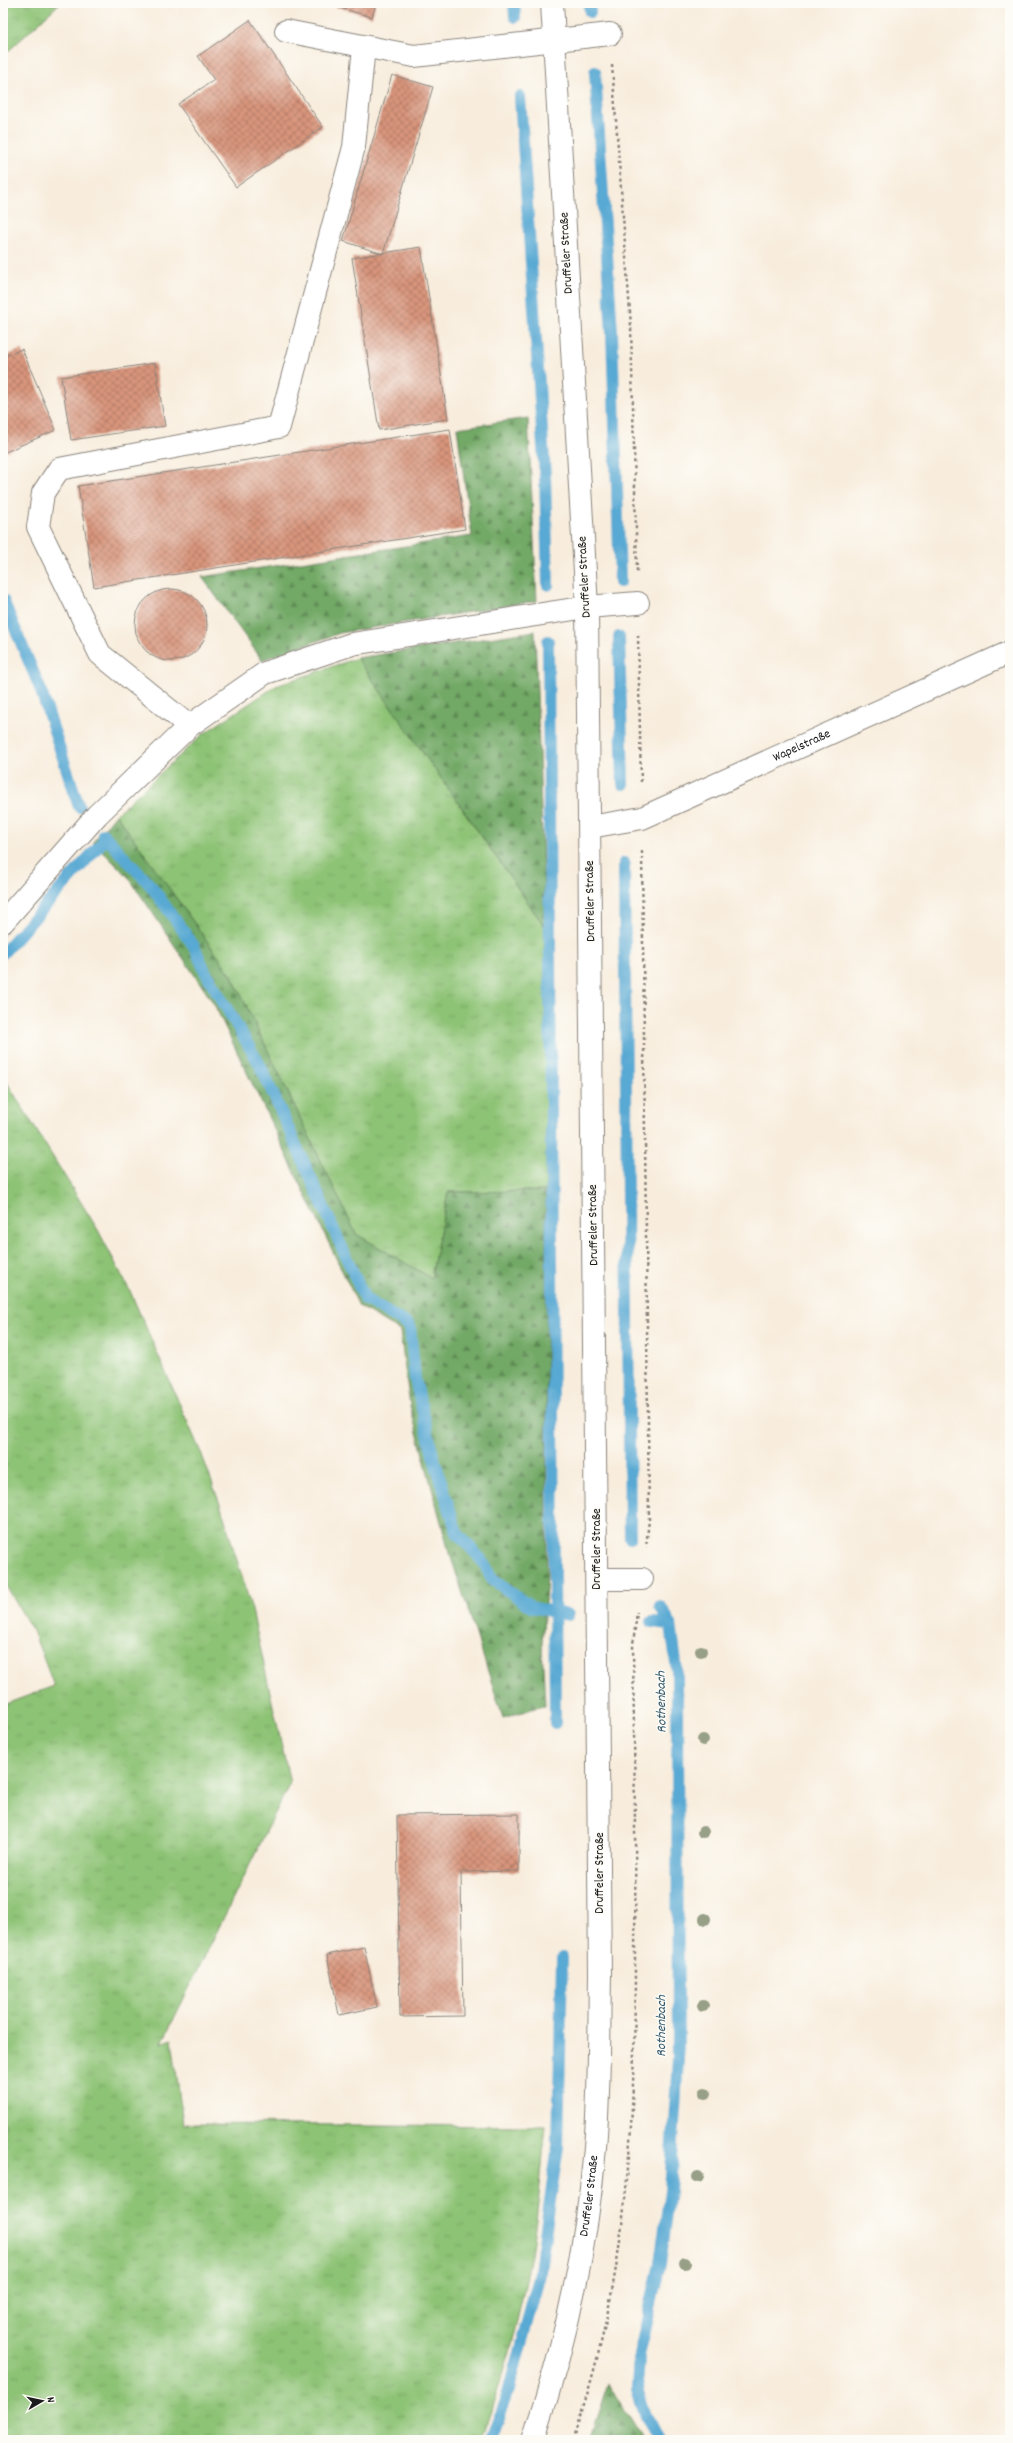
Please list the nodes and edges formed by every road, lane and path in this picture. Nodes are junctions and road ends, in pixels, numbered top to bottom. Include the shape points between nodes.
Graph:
1 (552, 3) edge
2 (286, 31) dead end
3 (610, 34) joint
4 (555, 41) junction
5 (364, 47) junction
6 (638, 603) junction
7 (587, 606) junction
8 (1010, 652) edge
9 (190, 726) junction
10 (642, 818) junction
11 (590, 827) junction
12 (3, 922) edge
13 (597, 1579) junction
14 (642, 1579) junction
15 (533, 2440) edge
16 (572, 2440) edge

1 - 4 street, Druffeler Straße
2 - 5 street
3 - 4 street
3 - 6 path via 631,326
4 - 5 street via 414,56
4 - 7 street, Druffeler Straße
5 - 9 street via 354,147 279,427 59,469 43,493 38,527 100,654
6 - 7 street
6 - 10 path
7 - 9 street via 352,644 265,673
7 - 11 street, Druffeler Straße
8 - 10 street, Wapelstraße
9 - 12 street via 97,815
10 - 11 street, Wapelstraße
10 - 14 path via 649,1520
11 - 13 street, Druffeler Straße
13 - 14 street
13 - 15 street, Druffeler Straße via 600,1974 595,2145 588,2215 576,2284 546,2401
14 - 16 path via 633,1644 635,2059 628,2185 619,2258 605,2328 588,2394

